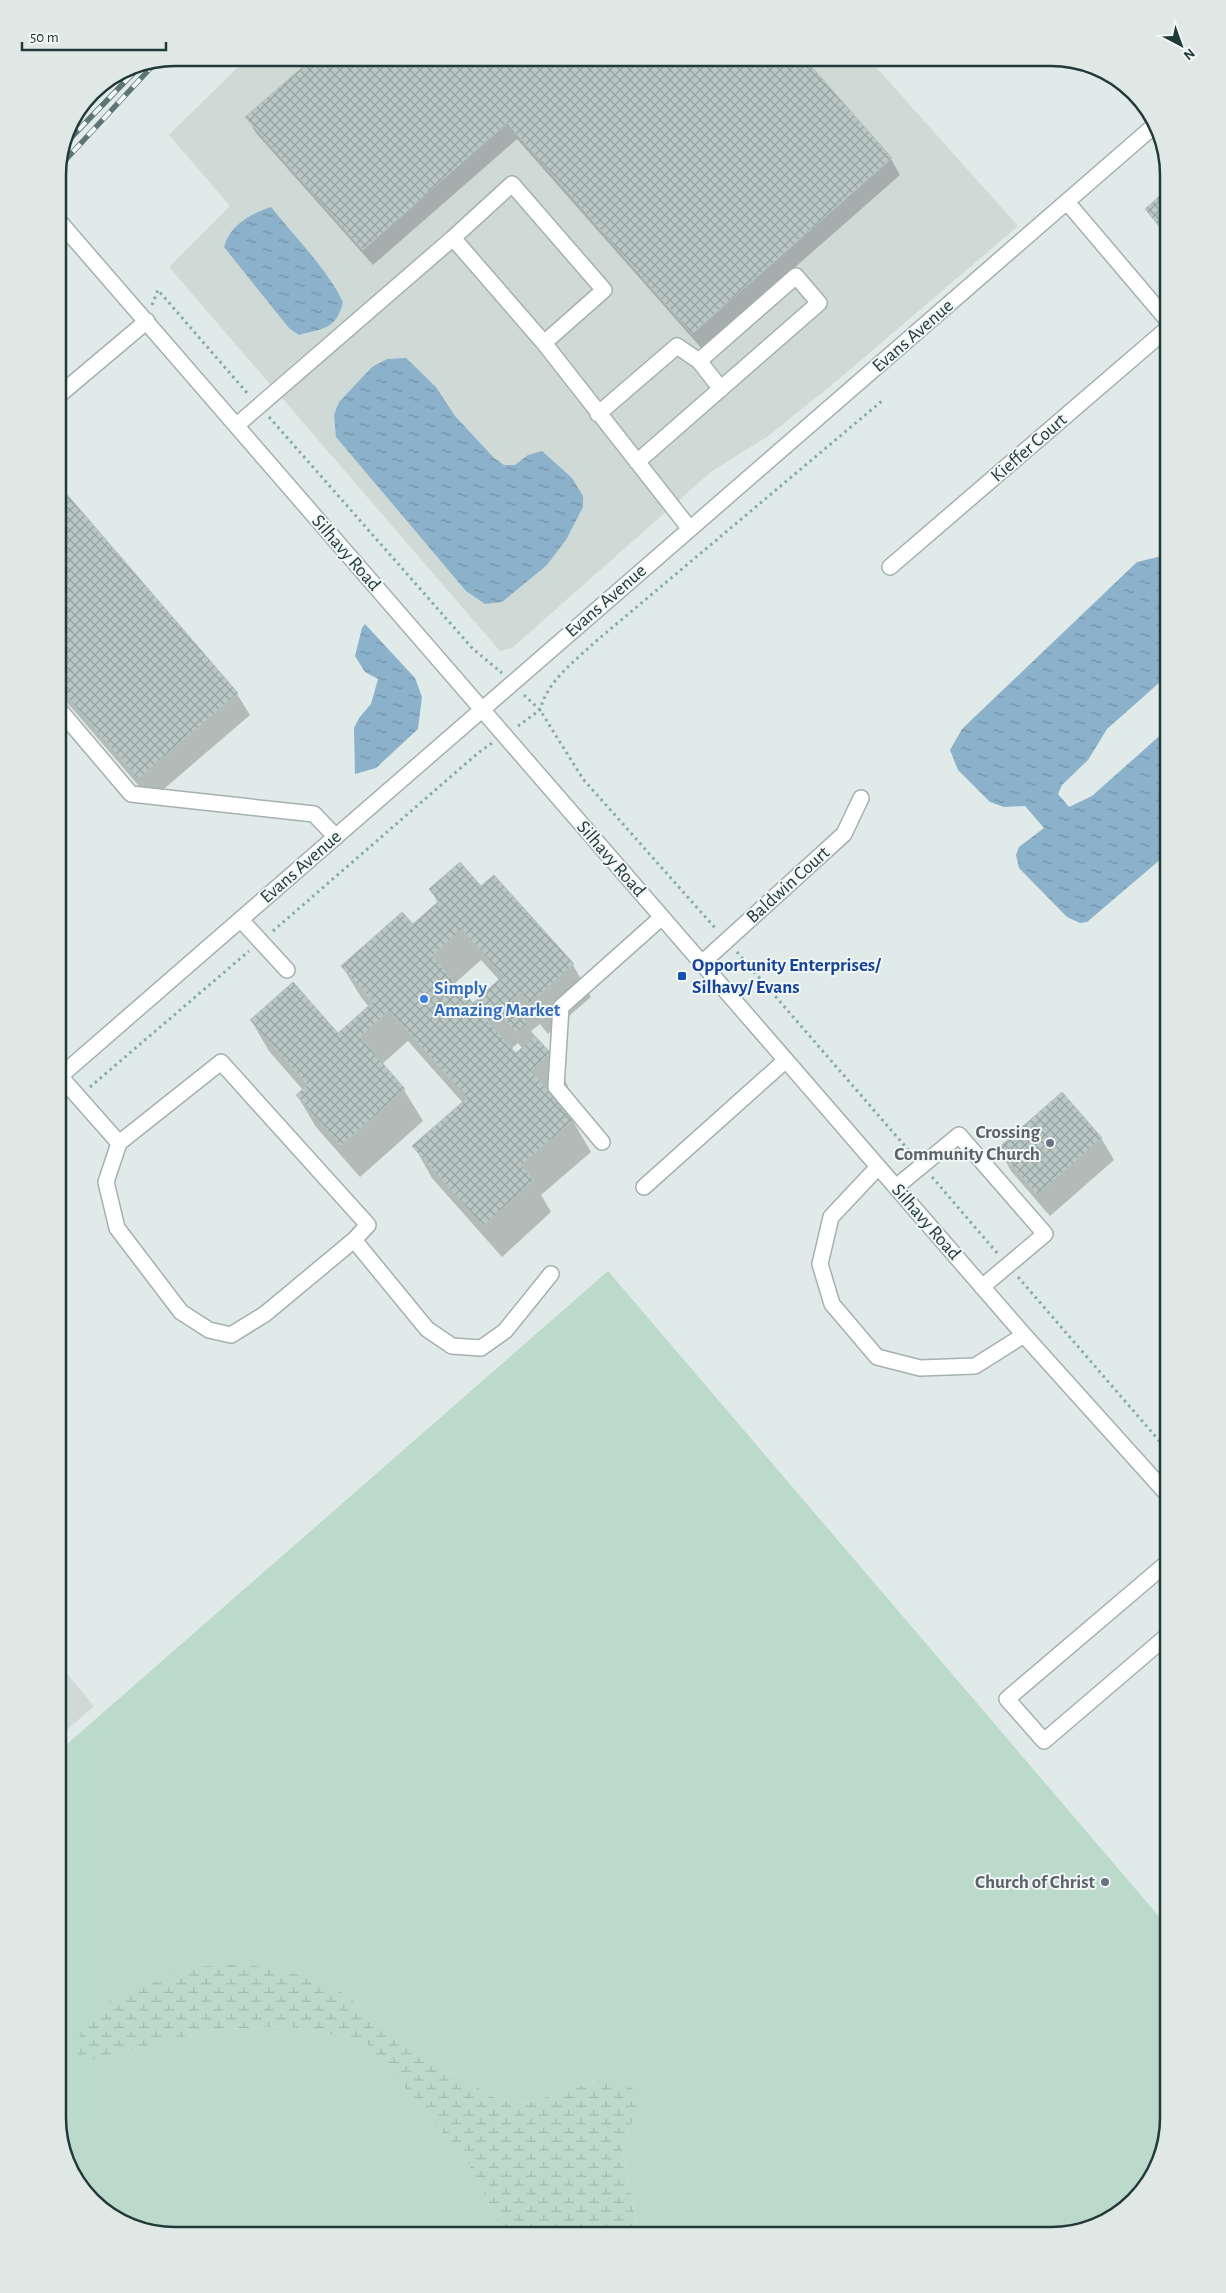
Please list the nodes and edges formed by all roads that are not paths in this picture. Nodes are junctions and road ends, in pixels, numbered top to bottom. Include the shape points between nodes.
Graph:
1 (1149, 130) edge
2 (1067, 202) junction
3 (66, 229) edge
4 (452, 238) junction
5 (1160, 312) edge
6 (146, 321) junction
7 (1160, 335) edge
8 (544, 343) junction
9 (699, 361) junction
10 (66, 389) edge
11 (722, 389) junction
12 (598, 414) junction
13 (236, 425) junction
14 (637, 462) junction
15 (690, 529) junction
16 (890, 567) dead end
17 (482, 710) junction
18 (66, 717) edge
19 (861, 798) dead end
20 (336, 837) junction
21 (662, 917) junction
22 (240, 920) junction
23 (702, 963) junction
24 (287, 970) dead end
25 (786, 1060) junction
26 (66, 1069) edge
27 (66, 1084) edge
28 (602, 1142) dead end
29 (119, 1143) junction
30 (878, 1167) junction
31 (644, 1187) dead end
32 (896, 1187) junction
33 (354, 1240) junction
34 (551, 1274) dead end
35 (982, 1286) junction
36 (1024, 1335) junction
37 (1160, 1486) edge
38 (1160, 1569) edge
39 (1160, 1642) edge

1 - 2 street, Evans Avenue
2 - 5 street
2 - 15 street, Evans Avenue
3 - 6 street, Silhavy Road
4 - 8 street
4 - 8 street via 512,184 604,290
4 - 13 street
6 - 10 street
6 - 13 street, Silhavy Road
7 - 16 street, Kieffer Court
8 - 12 street
9 - 11 street
9 - 11 street via 796,276 819,303
9 - 12 street via 677,346
11 - 14 street
12 - 14 street
13 - 17 street, Silhavy Road
14 - 15 street
15 - 17 street, Evans Avenue
17 - 20 street, Evans Avenue
17 - 21 street, Silhavy Road
18 - 20 street via 132,794 314,814
19 - 23 street, Baldwin Court via 844,834
20 - 22 street, Evans Avenue
21 - 23 street, Silhavy Road
21 - 28 street via 561,1007 556,1088
22 - 24 street
22 - 26 street, Evans Avenue
23 - 25 street, Silhavy Road
25 - 30 street, Silhavy Road
25 - 31 street
27 - 29 street
29 - 33 street via 221,1062 368,1225
29 - 33 street via 106,1182 117,1228 181,1312 209,1330 231,1335 264,1314
30 - 32 street, Silhavy Road
30 - 36 street via 831,1216 820,1264 832,1304 877,1357 920,1368 975,1366
32 - 35 street, Silhavy Road
32 - 35 street via 959,1135 1045,1234
33 - 34 street via 427,1329 452,1346 481,1348 505,1331
35 - 36 street, Silhavy Road
36 - 37 street, Silhavy Road
38 - 39 street via 1007,1699 1044,1741

